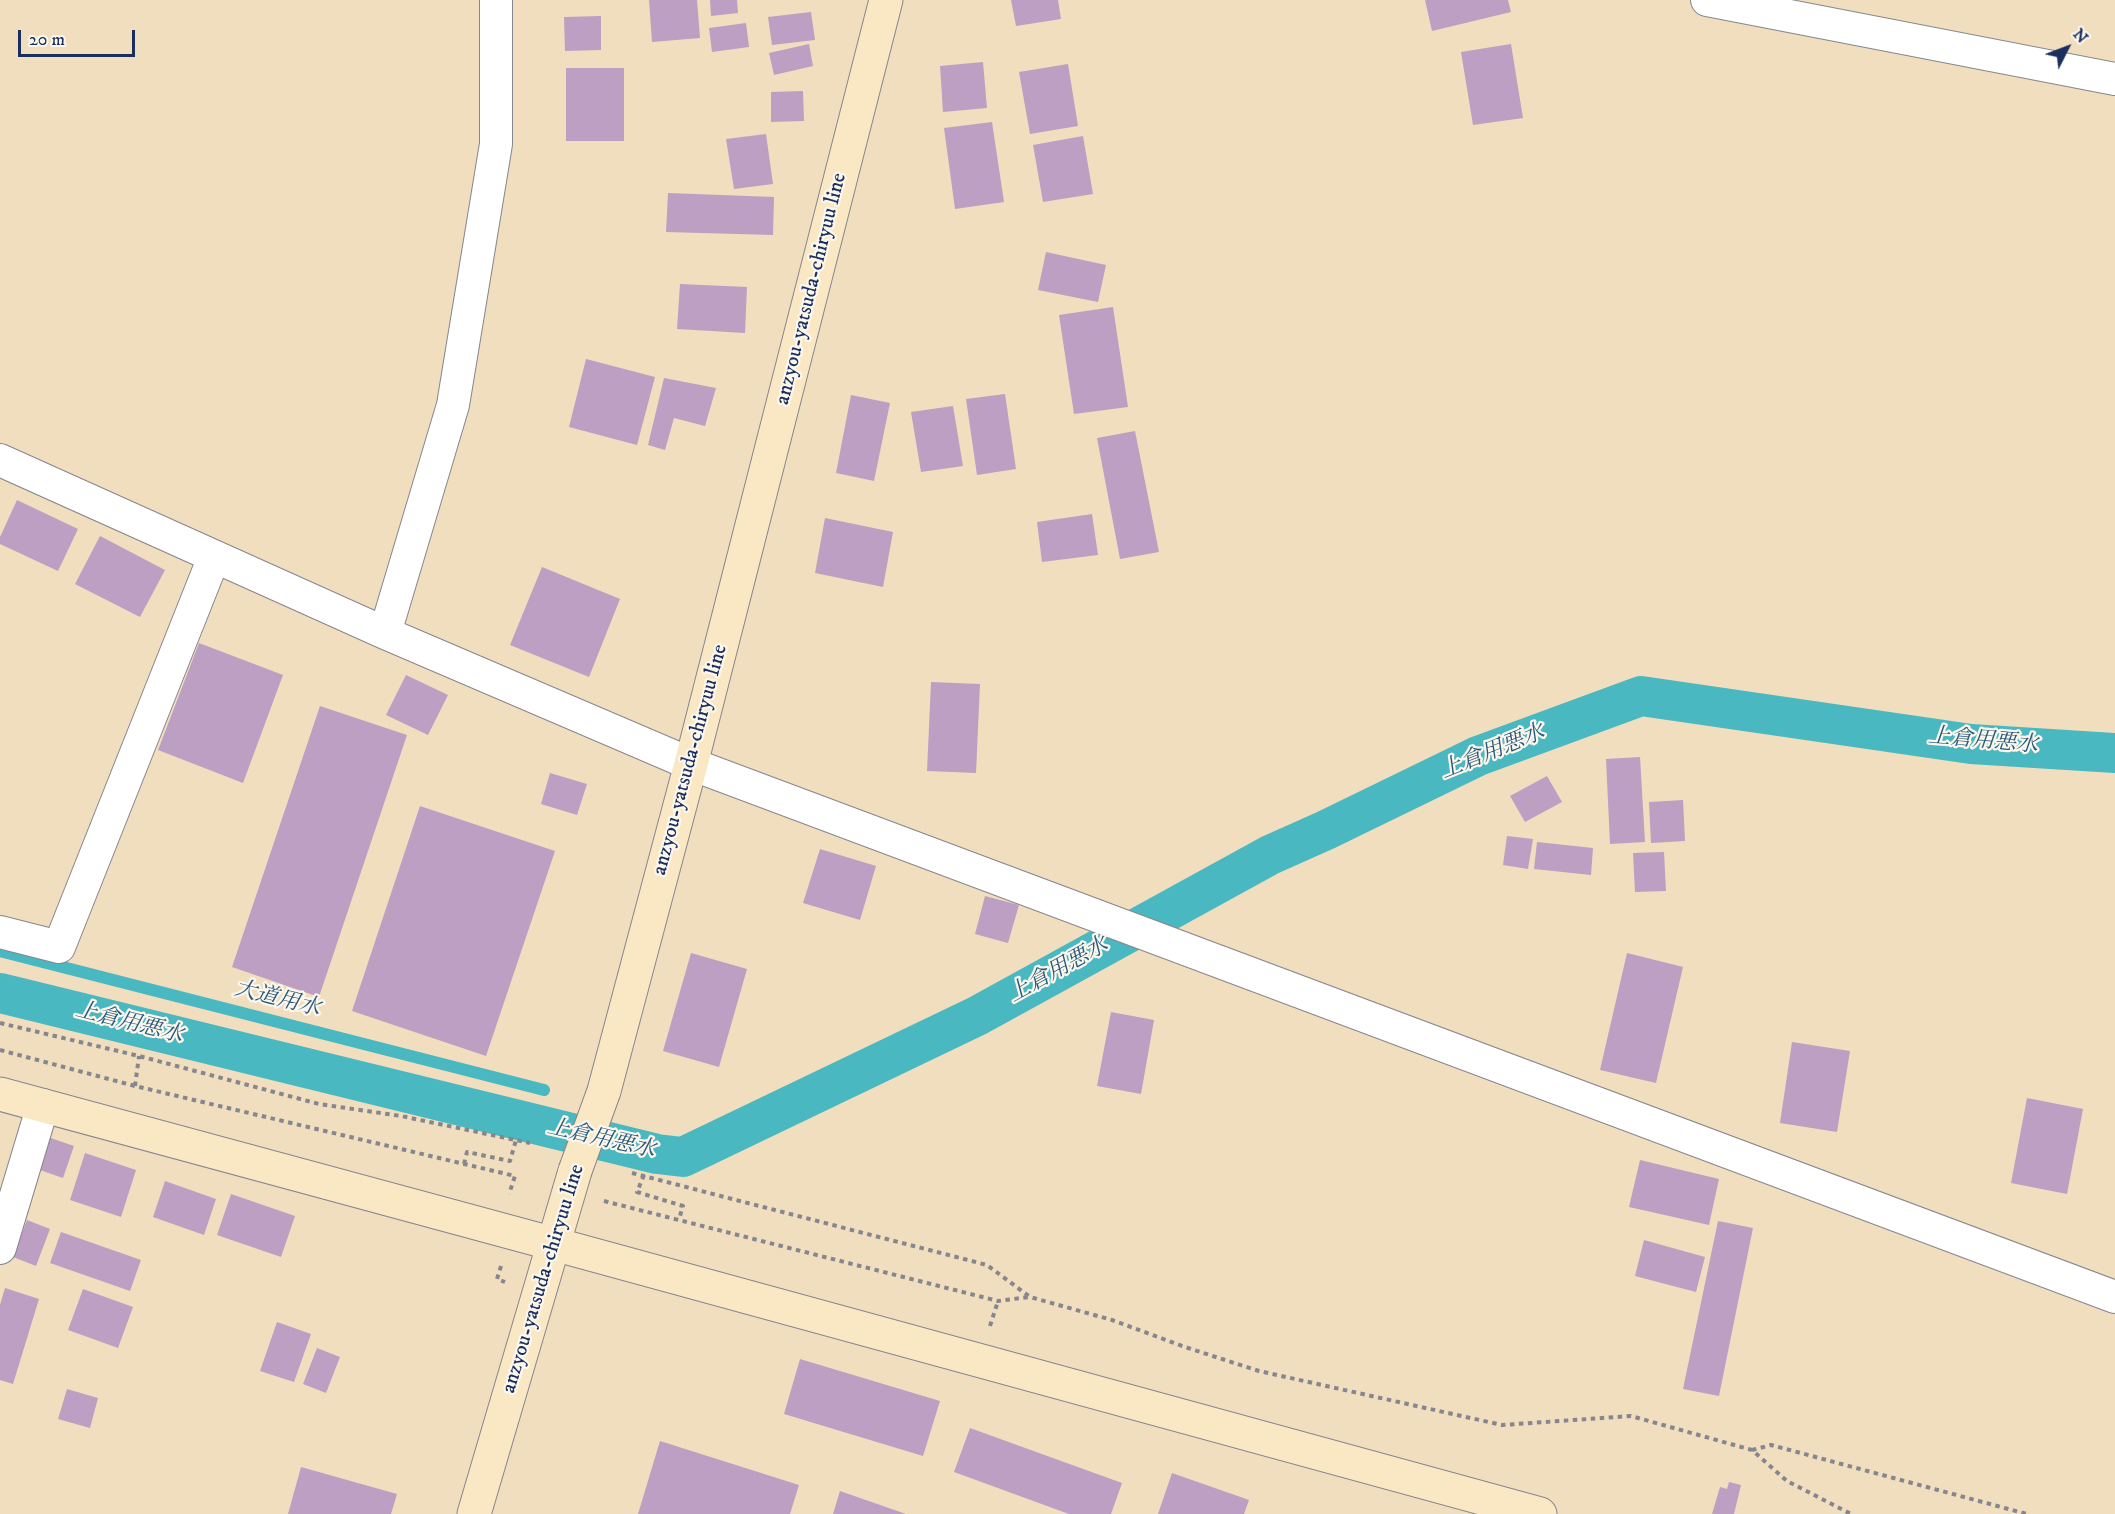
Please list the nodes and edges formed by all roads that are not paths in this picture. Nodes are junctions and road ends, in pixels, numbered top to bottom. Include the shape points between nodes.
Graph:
1 (496, 0) edge
2 (886, 0) edge
3 (1707, 0) edge
4 (2115, 79) edge
5 (0, 460) edge
6 (214, 556) junction
7 (385, 633) junction
8 (691, 764) junction
9 (0, 932) edge
10 (0, 1094) edge
11 (43, 1105) junction
12 (554, 1244) junction
13 (0, 1248) edge
14 (2115, 1297) edge
15 (474, 1514) edge
16 (1540, 1514) edge

1 - 7 street via 496,144 453,405
2 - 8 street, anzyou-yatsuda-chiryuu line
3 - 4 street
5 - 6 street
6 - 7 street
6 - 9 street via 59,947
7 - 8 street
8 - 12 street, anzyou-yatsuda-chiryuu line, bridge via 604,1091
8 - 14 street
10 - 11 street
11 - 12 street
11 - 13 street
12 - 15 street, anzyou-yatsuda-chiryuu line
12 - 16 street

